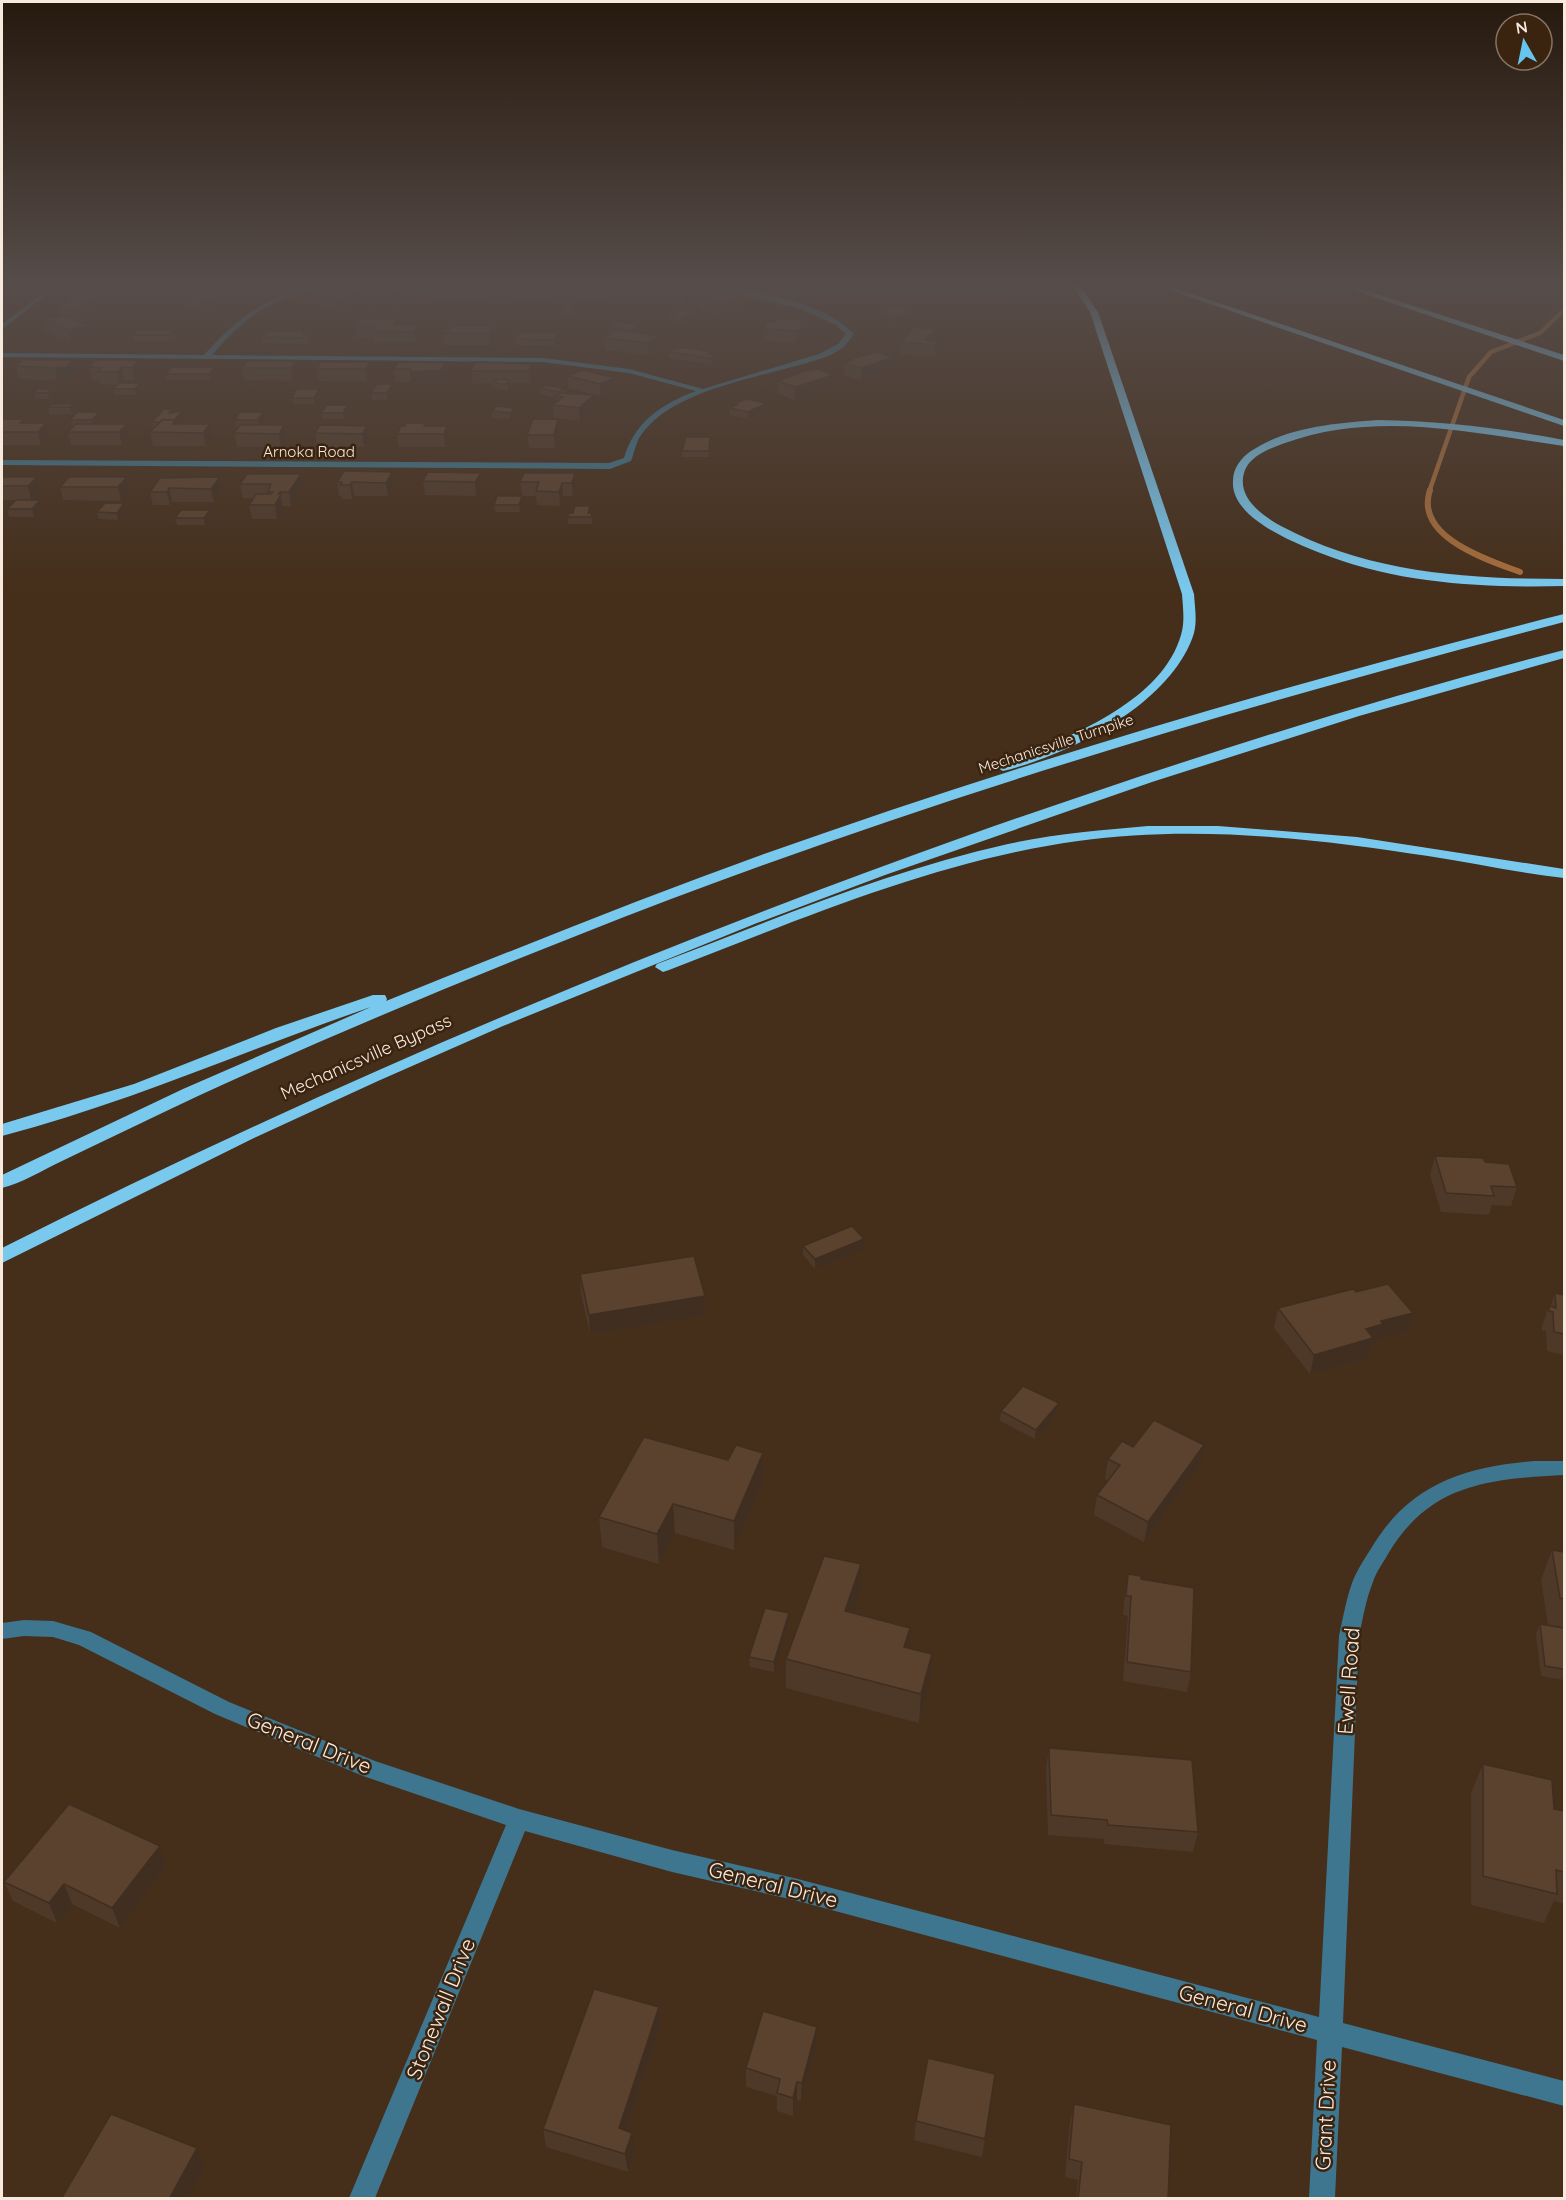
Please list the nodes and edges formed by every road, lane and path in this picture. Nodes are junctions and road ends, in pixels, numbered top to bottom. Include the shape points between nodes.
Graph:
1 (689, 387) edge
2 (719, 387) edge
3 (1119, 387) edge
4 (1453, 387) edge
5 (704, 391) junction
6 (1564, 423) edge
7 (1564, 443) edge
8 (2, 462) edge
9 (1564, 583) edge
10 (1564, 618) edge
11 (1564, 654) edge
12 (1564, 874) edge
13 (691, 887) junction
14 (568, 933) junction
15 (386, 1070) junction
16 (2, 1130) edge
17 (2, 1182) edge
18 (2, 1256) edge
19 (1564, 1468) edge
20 (2, 1632) edge
21 (519, 1819) junction
22 (1331, 2032) junction
23 (1564, 2094) edge
24 (363, 2199) edge
25 (1322, 2199) edge

1 - 5 street
2 - 5 street
3 - 13 highway via 1188,594 1190,617 1186,639 1161,679 1107,721 1049,750 928,793
4 - 6 highway
5 - 8 street, Arnoka Road via 645,424 632,443 628,459 617,465
7 - 9 highway via 1426,424 1370,424 1285,439 1262,449 1241,467 1237,478 1243,500 1258,516 1308,544 1358,561 1459,578
10 - 13 highway, Mechanicsville Turnpike via 1126,740 850,830
11 - 15 highway, Mechanicsville Bypass via 1208,758 942,849 574,989
12 - 15 highway via 1302,835 1162,832 1042,842 906,876
13 - 14 highway, Mechanicsville Turnpike
14 - 16 highway via 282,1032 140,1088
14 - 17 highway, Mechanicsville Bypass via 220,1079
15 - 18 highway, Mechanicsville Bypass via 181,1165
19 - 22 street, Ewell Road via 1523,1467 1479,1474 1440,1490 1414,1507 1383,1541 1361,1585 1349,1636
20 - 21 street, General Drive via 53,1629 84,1638 243,1717 371,1769
21 - 22 street, General Drive
21 - 24 street, Stonewall Drive
22 - 23 street, General Drive
22 - 25 street, Grant Drive

